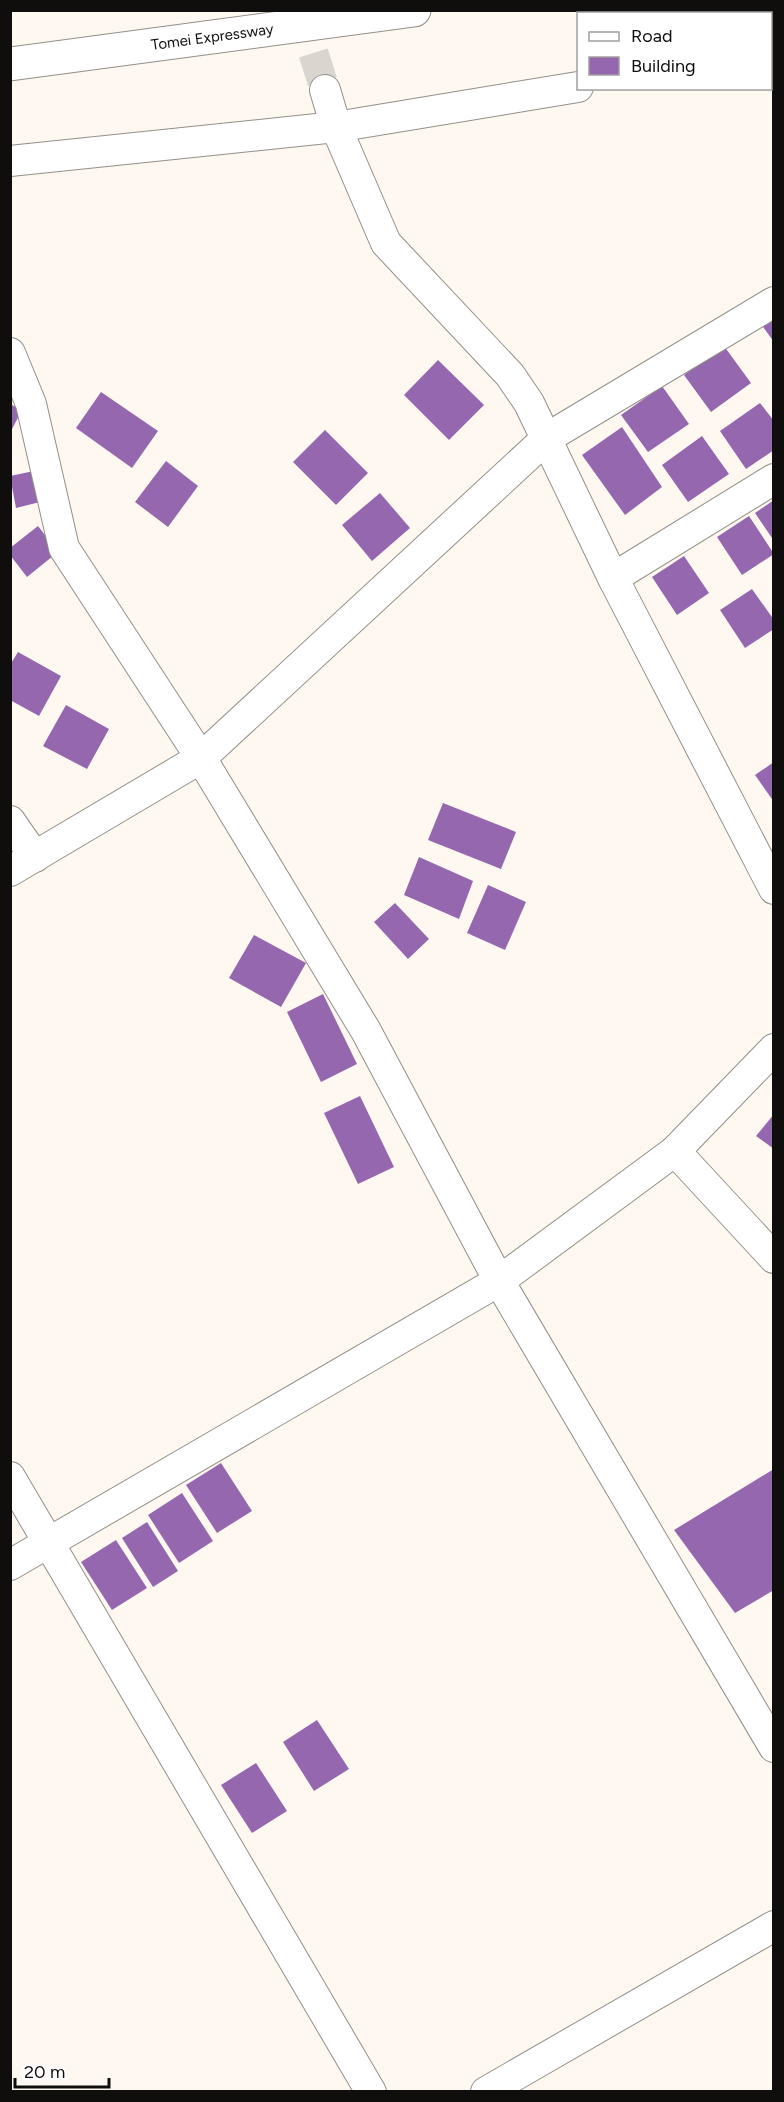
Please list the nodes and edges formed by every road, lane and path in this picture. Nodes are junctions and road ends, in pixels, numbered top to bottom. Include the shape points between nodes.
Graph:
1 (414, 10) edge
2 (10, 64) edge
3 (577, 87) edge
4 (325, 90) tunnel mouth
5 (336, 127) junction
6 (10, 161) edge
7 (774, 302) edge
8 (10, 353) edge
9 (547, 438) junction
10 (774, 479) edge
11 (613, 578) junction
12 (201, 758) junction
13 (10, 821) edge
14 (22, 864) edge
15 (774, 889) edge
16 (774, 1049) edge
17 (675, 1151) junction
18 (774, 1258) edge
19 (499, 1281) junction
20 (10, 1477) edge
21 (49, 1542) junction
22 (10, 1565) edge
23 (774, 1747) edge
24 (774, 1926) edge
25 (371, 2091) edge
26 (486, 2091) edge

1 - 2 highway, Tomei Expressway
3 - 5 street
4 - 5 street
5 - 6 street
5 - 9 street via 386,243 510,375
7 - 9 street
8 - 12 street via 32,404 64,548
9 - 11 street
9 - 12 street
10 - 11 street
11 - 15 street
12 - 14 street
12 - 19 street via 366,1030
13 - 14 street
16 - 17 street
17 - 18 street
17 - 19 street
19 - 21 street
19 - 23 street
20 - 21 street
21 - 22 street
21 - 25 street
24 - 26 street

